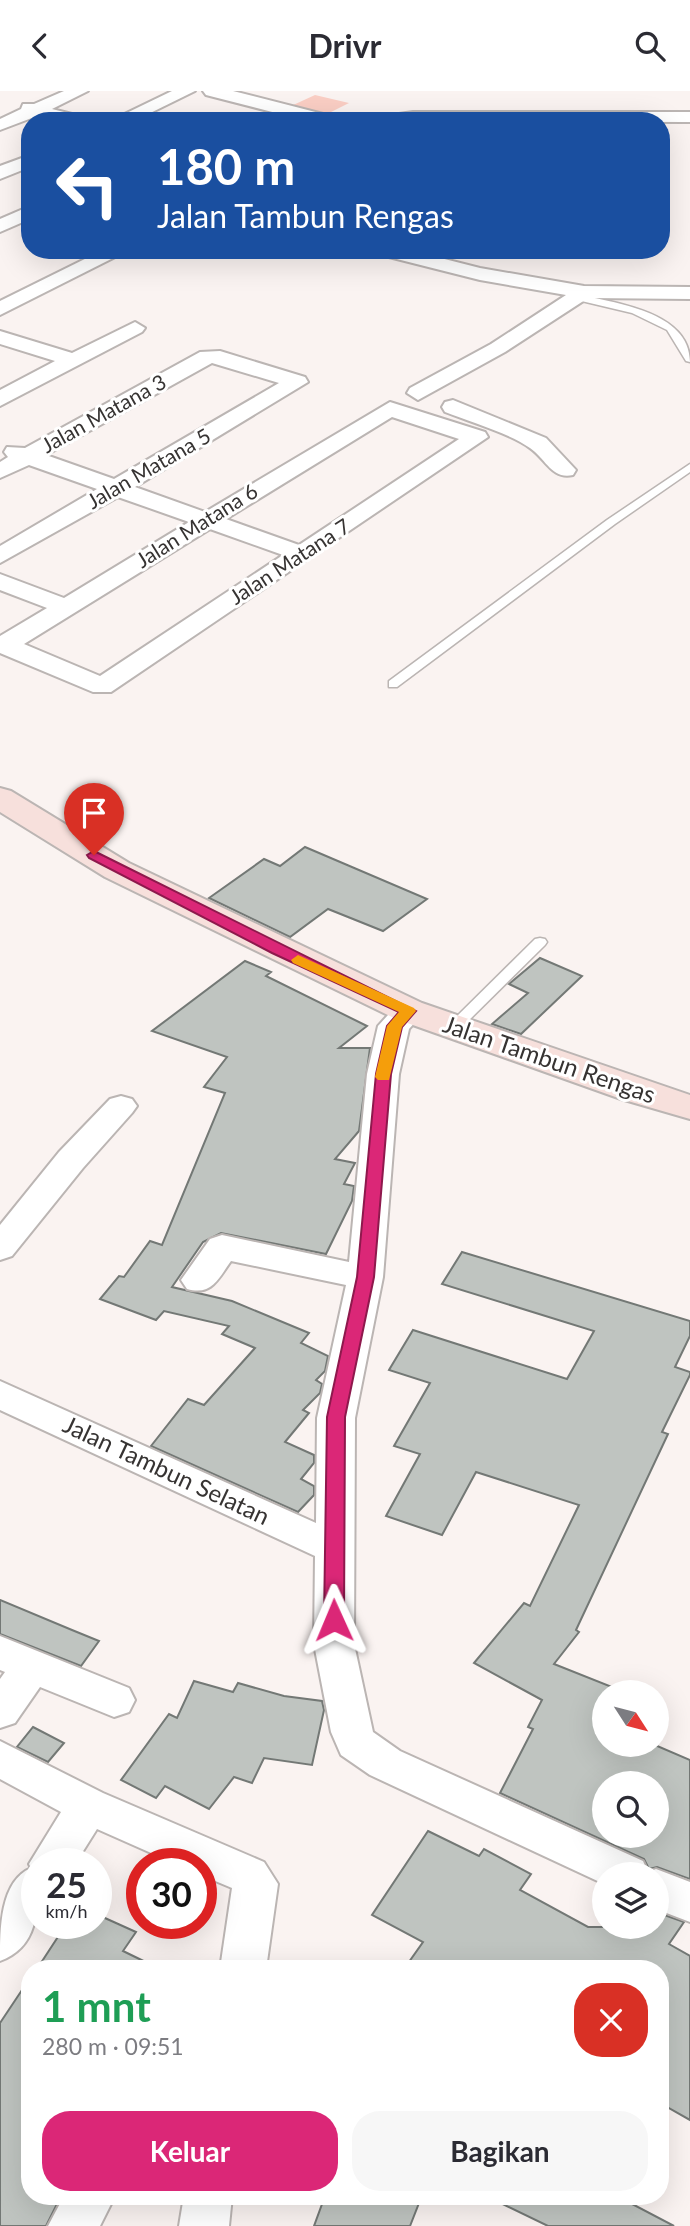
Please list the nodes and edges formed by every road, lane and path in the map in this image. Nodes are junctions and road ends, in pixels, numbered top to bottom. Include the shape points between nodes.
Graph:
1 (79, 91) edge
2 (186, 91) edge
3 (212, 91) edge
4 (295, 91) edge
5 (6, 104) edge
6 (265, 104) junction
7 (32, 111) junction
8 (37, 112) edge
9 (139, 112) edge
10 (248, 112) edge
11 (295, 112) edge
12 (21, 116) edge
13 (670, 117) edge
14 (690, 117) edge
15 (0, 125) edge
16 (21, 164) edge
17 (0, 173) edge
18 (21, 216) edge
19 (0, 226) edge
20 (63, 259) edge
21 (101, 259) edge
22 (420, 259) edge
23 (34, 273) dead end
24 (690, 293) edge
25 (580, 294) junction
26 (53, 301) dead end
27 (0, 309) edge
28 (0, 327) edge
29 (135, 328) dead end
30 (0, 337) edge
31 (208, 357) joint
32 (690, 359) edge
33 (73, 360) junction
34 (0, 399) edge
35 (390, 409) joint
36 (8, 459) edge
37 (690, 467) edge
38 (565, 470) dead end
39 (110, 492) junction
40 (201, 524) junction
41 (0, 556) edge
42 (297, 558) junction
43 (0, 581) edge
44 (66, 607) junction
45 (5, 645) joint
46 (394, 684) dead end
47 (0, 798) edge
48 (540, 942) dead end
49 (402, 1018) junction
50 (452, 1029) junction
51 (121, 1105) dead end
52 (690, 1107) edge
53 (0, 1248) edge
54 (365, 1277) junction
55 (199, 1280) dead end
56 (0, 1394) edge
57 (333, 1547) junction
58 (16, 1659) edge
59 (114, 1700) dead end
60 (0, 1711) edge
61 (0, 1759) edge
62 (88, 1806) junction
63 (61, 1848) edge
64 (601, 1862) edge
65 (669, 1894) edge
66 (690, 1903) edge
67 (21, 1909) edge
68 (0, 1941) edge
69 (245, 1960) edge
70 (86, 2205) edge
71 (207, 2205) edge
72 (74, 2226) edge
73 (204, 2226) edge

1 - 7 street
2 - 9 street
3 - 6 street
4 - 6 street
5 - 7 street
6 - 10 street
6 - 11 street
7 - 8 street
12 - 15 street
13 - 14 street
16 - 17 street
18 - 19 street
20 - 23 street
21 - 27 street
22 - 25 street
24 - 25 street
25 - 32 lane via 671,328
25 - 38 street via 418,393 538,443
26 - 28 street
29 - 33 street
30 - 33 street
31 - 36 street, Jalan Matana 3
31 - 39 street, Jalan Matana 5 via 297,382
33 - 34 street
35 - 40 street, Jalan Matana 6
35 - 42 street, Jalan Matana 7 via 477,437
36 - 39 street
37 - 46 lane
39 - 40 street
39 - 41 street, Jalan Matana 5
40 - 42 street
40 - 44 street, Jalan Matana 6
42 - 45 street, Jalan Matana 7 via 102,686
43 - 44 street
44 - 45 street, Jalan Matana 6
47 - 49 street, Jalan Tambun Rengas via 117,870
48 - 50 lane
49 - 50 street, Jalan Tambun Rengas
49 - 54 street via 383,1074
50 - 52 street, Jalan Tambun Rengas
51 - 53 street
54 - 55 street via 222,1247
54 - 57 street via 336,1417
56 - 57 street, Jalan Tambun Selatan
57 - 64 street via 334,1644 356,1742 385,1763
58 - 59 street
58 - 60 street
61 - 62 street
62 - 63 street
62 - 69 street via 252,1879 256,1892
65 - 66 street
67 - 68 street
70 - 72 street
71 - 73 street

